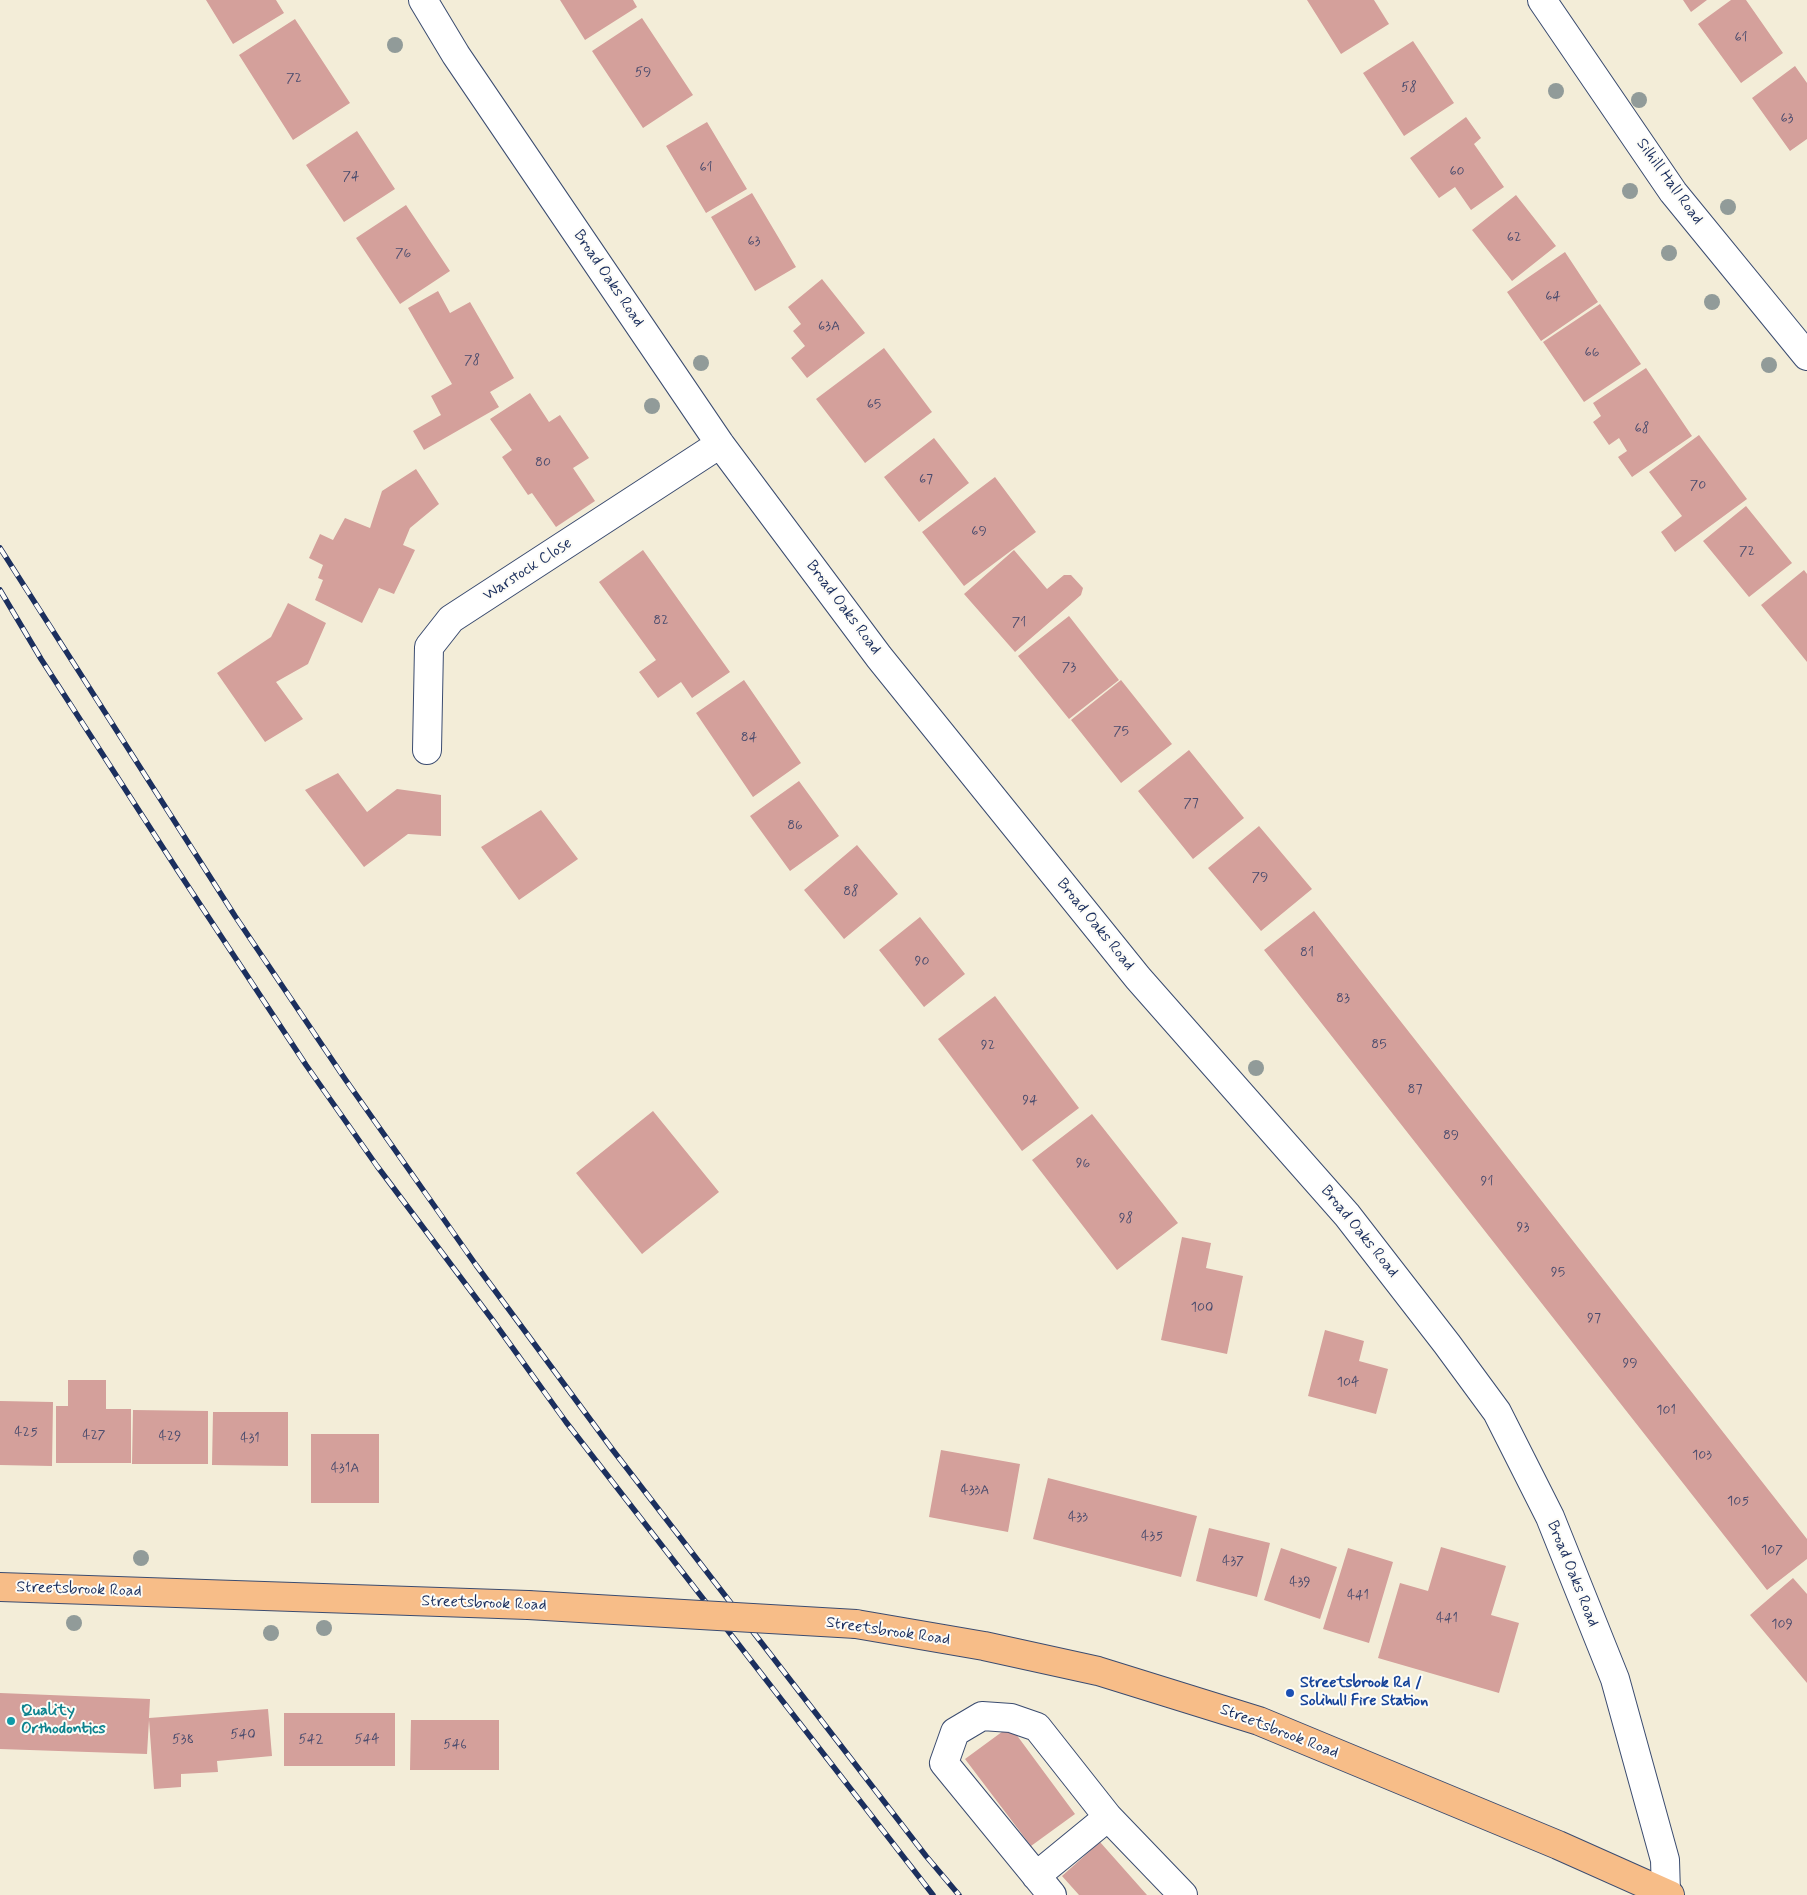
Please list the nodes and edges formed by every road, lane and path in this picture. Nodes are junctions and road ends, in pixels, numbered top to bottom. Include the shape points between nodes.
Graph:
1 (424, 0) edge
2 (1542, 0) edge
3 (1807, 356) edge
4 (720, 444) junction
5 (427, 750) dead end
6 (0, 1588) edge
7 (1108, 1817) junction
8 (1044, 1886) edge
9 (1668, 1894) edge
10 (1183, 1895) edge

1 - 4 street, Broad Oaks Road via 456,55
2 - 3 street, Silhill Hall Road via 1673,192
4 - 5 street, Warstock Close via 451,620 429,646
4 - 9 street, Broad Oaks Road via 879,657 1138,978 1347,1215 1497,1412 1550,1517 1615,1678 1665,1860
6 - 9 main road, Streetsbrook Road, bridge via 528,1604 856,1624 984,1646 1098,1671 1259,1722 1558,1845
7 - 8 street
7 - 8 street via 1037,1727 1011,1718 982,1716 955,1732 944,1763
7 - 10 street

